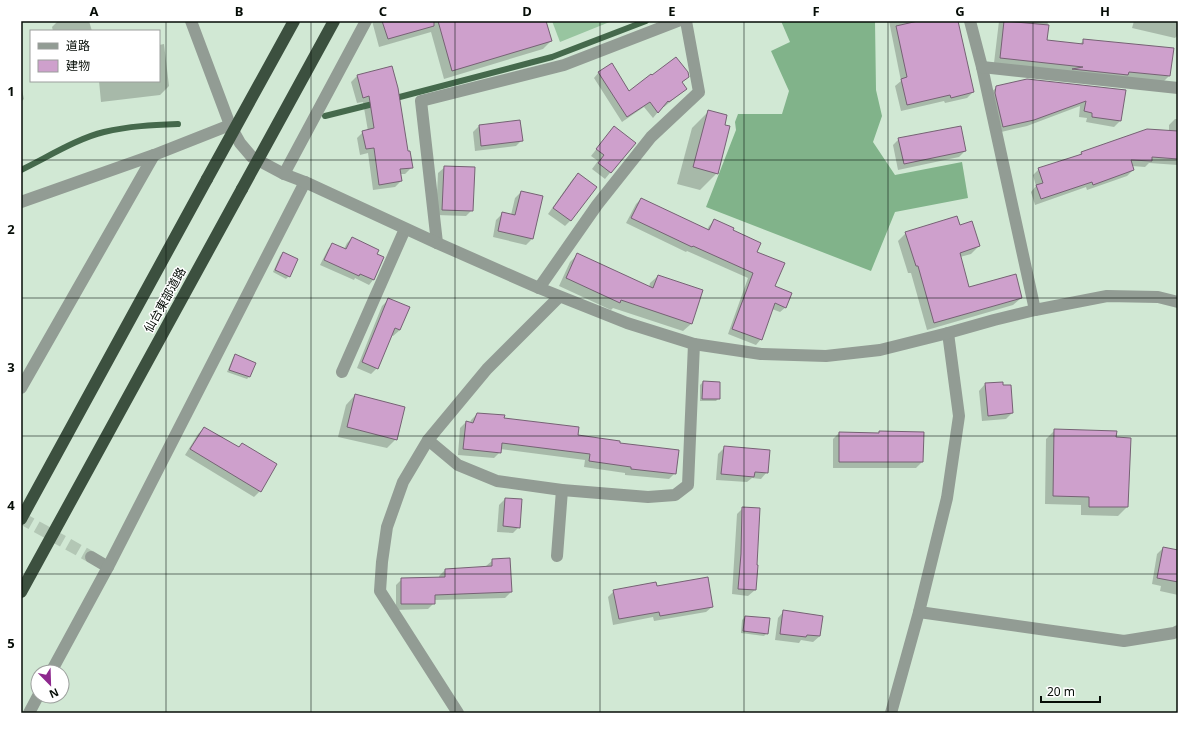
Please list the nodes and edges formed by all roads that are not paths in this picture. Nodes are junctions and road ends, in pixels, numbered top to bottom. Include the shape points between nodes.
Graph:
1 (191, 21) edge
2 (294, 21) edge
3 (334, 21) edge
4 (366, 21) edge
5 (678, 21) edge
6 (686, 21) edge
7 (970, 21) edge
8 (982, 67) junction
9 (1178, 88) edge
10 (230, 125) junction
11 (154, 155) junction
12 (284, 174) junction
13 (306, 182) junction
14 (21, 202) edge
15 (405, 228) junction
16 (437, 243) junction
17 (539, 288) junction
18 (559, 297) junction
19 (1178, 302) edge
20 (1035, 310) junction
21 (948, 333) junction
22 (694, 344) junction
23 (342, 372) dead end
24 (21, 388) edge
25 (428, 440) junction
26 (562, 490) junction
27 (21, 519) edge
28 (558, 556) dead end
29 (91, 557) tunnel mouth
30 (108, 567) junction
31 (21, 592) edge
32 (919, 612) junction
33 (1178, 631) edge
34 (55, 664) edge
35 (34, 704) edge
36 (29, 713) edge
37 (458, 713) edge
38 (891, 713) edge

1 - 10 street
2 - 27 highway, 仙台東部道路, bridge
3 - 31 highway, 仙台東部道路, bridge
4 - 12 street
5 - 16 street via 564,64 421,101
6 - 17 street via 699,92 651,137 597,204
7 - 8 street
8 - 9 street
8 - 20 street
10 - 11 street
10 - 12 street via 252,157
11 - 14 street
11 - 24 street
12 - 13 street
13 - 15 street
13 - 30 street
15 - 16 street
15 - 23 street
16 - 17 street
17 - 18 street
18 - 22 street via 627,323
18 - 25 street via 487,369
19 - 20 street via 1158,297 1107,296
20 - 21 street
21 - 22 street via 880,350 826,356 761,354
21 - 32 street via 959,416 947,498
22 - 26 street via 688,485 675,495 648,497
25 - 26 street via 458,465 497,482
25 - 37 street via 403,482 387,527 380,591
26 - 28 street
29 - 30 street
30 - 34 street
32 - 33 street via 1124,640
32 - 38 street
35 - 36 street

